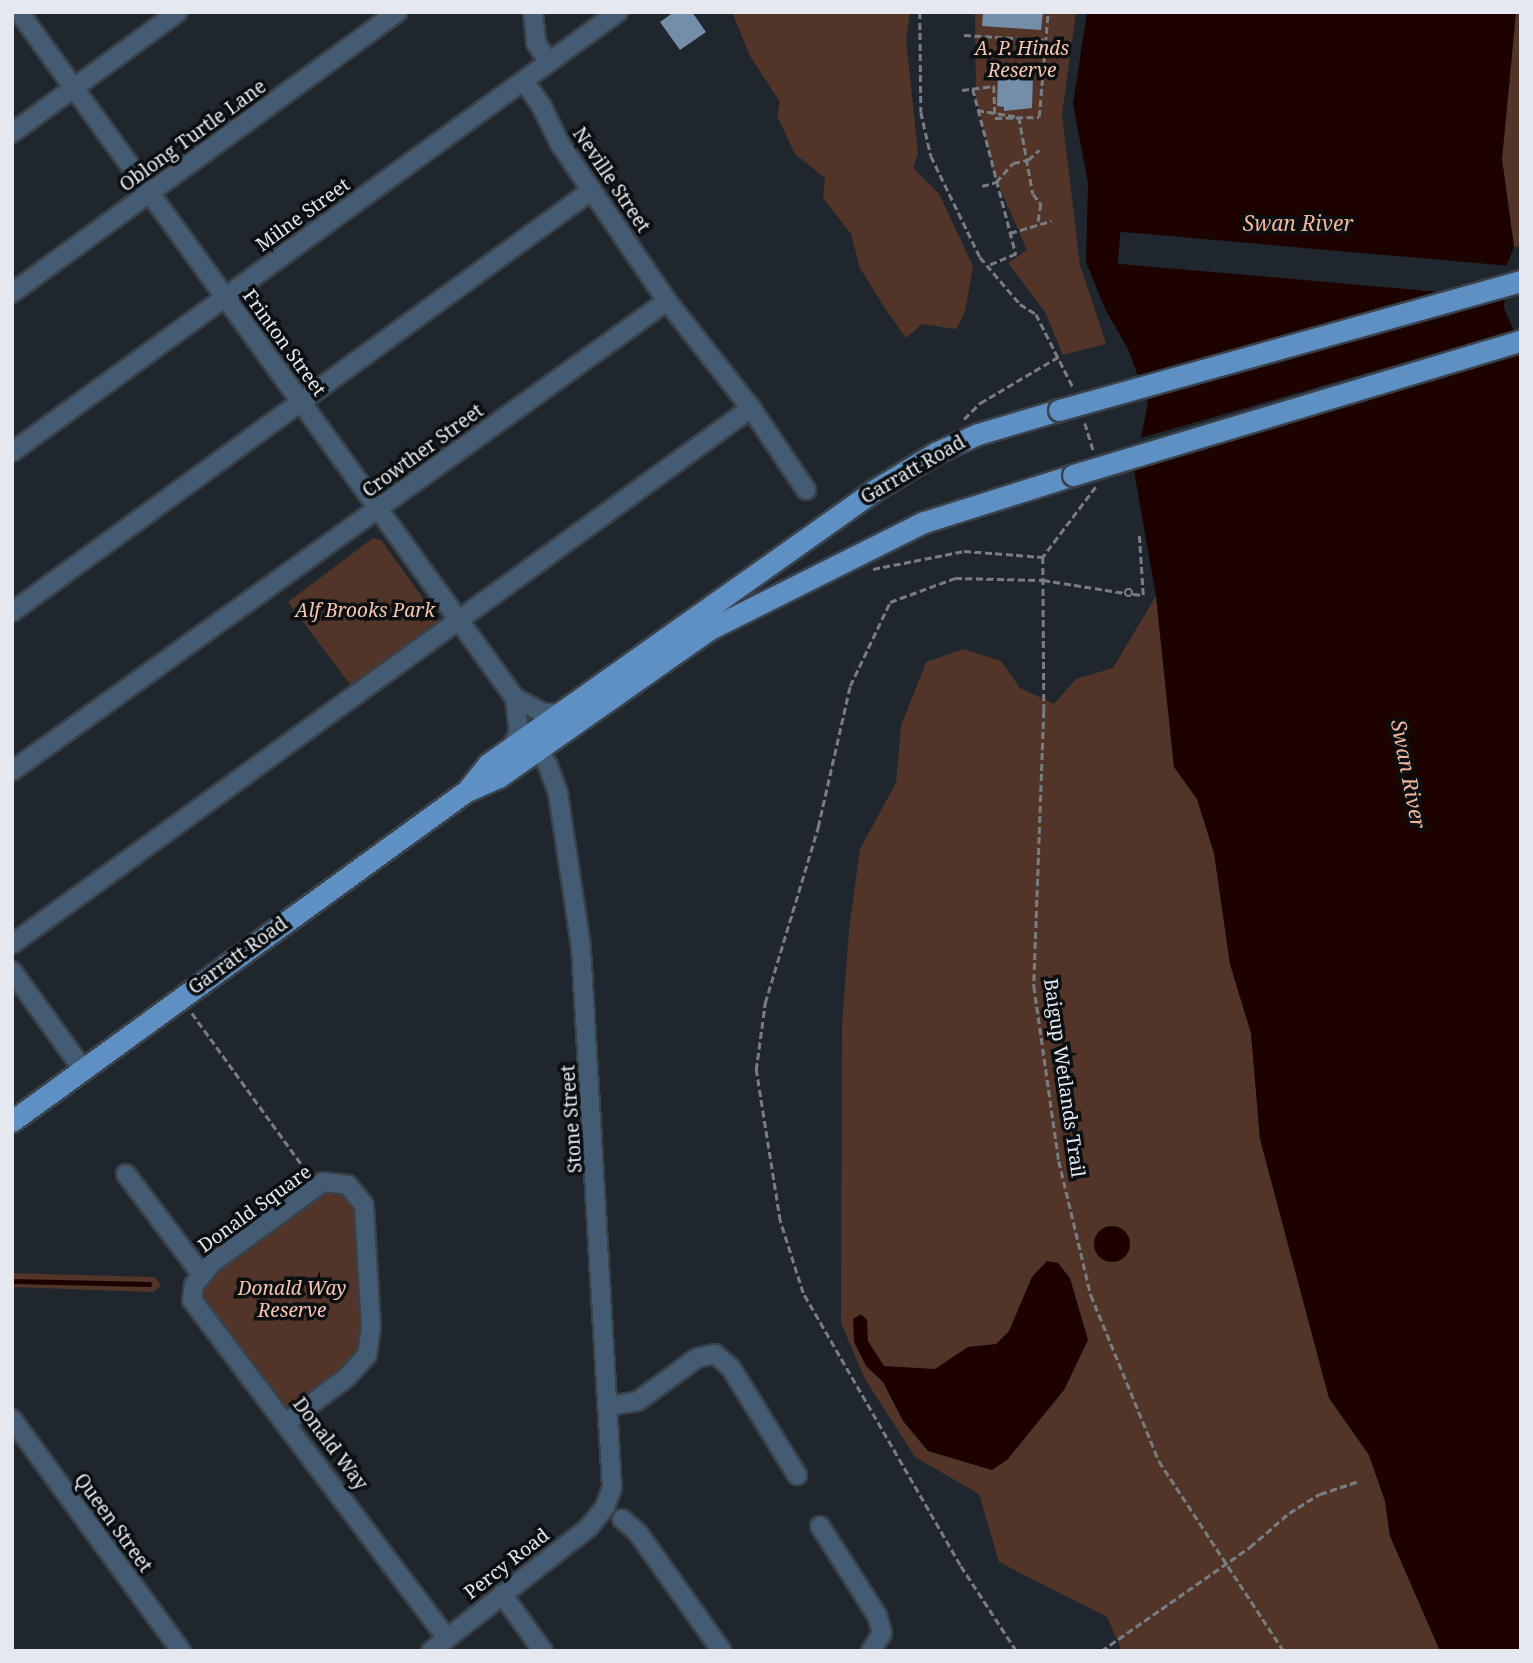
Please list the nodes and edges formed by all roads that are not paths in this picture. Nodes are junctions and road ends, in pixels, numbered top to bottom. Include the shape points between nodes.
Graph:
1 (19, 12) edge
2 (178, 12) edge
3 (397, 12) edge
4 (533, 12) edge
5 (618, 12) edge
6 (549, 62) junction
7 (523, 81) junction
8 (74, 88) junction
9 (12, 133) edge
10 (593, 190) junction
11 (150, 193) junction
12 (1521, 281) edge
13 (12, 293) edge
14 (224, 298) junction
15 (667, 301) junction
16 (1521, 341) edge
17 (301, 403) junction
18 (751, 408) junction
19 (12, 452) edge
20 (806, 490) dead end
21 (378, 510) junction
22 (12, 612) edge
23 (459, 620) junction
24 (515, 698) junction
25 (559, 713) junction
26 (525, 745) junction
27 (12, 771) edge
28 (12, 944) edge
29 (12, 971) edge
30 (82, 1068) junction
31 (12, 1121) edge
32 (126, 1174) dead end
33 (202, 1275) junction
34 (610, 1406) junction
35 (12, 1419) edge
36 (287, 1422) junction
37 (797, 1475) dead end
38 (605, 1507) joint
39 (622, 1519) dead end
40 (820, 1526) dead end
41 (502, 1594) junction
42 (447, 1638) junction
43 (181, 1651) edge
44 (431, 1651) edge
45 (543, 1651) edge
46 (722, 1651) edge
47 (871, 1651) edge

1 - 8 street, Frinton Street
2 - 8 street
3 - 11 street, Oblong Turtle Lane
4 - 6 street via 536,43
5 - 6 street, Milne Street
6 - 7 street, Milne Street
7 - 10 street, Neville Street
7 - 14 street, Milne Street
8 - 9 street
8 - 11 street, Frinton Street
10 - 15 street, Neville Street
10 - 17 street
11 - 13 street, Oblong Turtle Lane
11 - 14 street, Frinton Street
12 - 25 main road, Garratt Road, bridge via 1068,404 978,433 873,491
14 - 17 street, Frinton Street
14 - 19 street, Milne Street
15 - 18 street
15 - 21 street, Crowther Street
16 - 26 main road, Garratt Road, bridge via 924,522 708,630
17 - 21 street, Frinton Street
17 - 22 street
18 - 20 street
18 - 23 street
21 - 23 street, Frinton Street
21 - 27 street, Crowther Street
23 - 24 street, Frinton Street
23 - 28 street
24 - 25 street, Frinton Street via 543,713
24 - 26 street, Frinton Street
25 - 26 main road, Garratt Road
26 - 30 main road, Garratt Road via 499,777 465,792
26 - 34 street, Stone Street via 558,793 581,947
29 - 30 street
30 - 31 main road, Garratt Road
32 - 33 street
33 - 36 street, Donald Way via 194,1285 192,1300
33 - 36 street, Donald Square via 323,1182 348,1185 364,1205 371,1328 367,1355 347,1377
34 - 37 street via 638,1401 697,1358 715,1354 731,1368
34 - 38 street, Stone Street via 613,1462
35 - 43 street, Queen Street
36 - 42 street, Donald Way
38 - 41 street, Percy Road via 589,1527
39 - 46 street via 638,1533
40 - 47 street via 877,1615 882,1633
41 - 42 street, Percy Road
41 - 45 street
42 - 44 street, Percy Road

